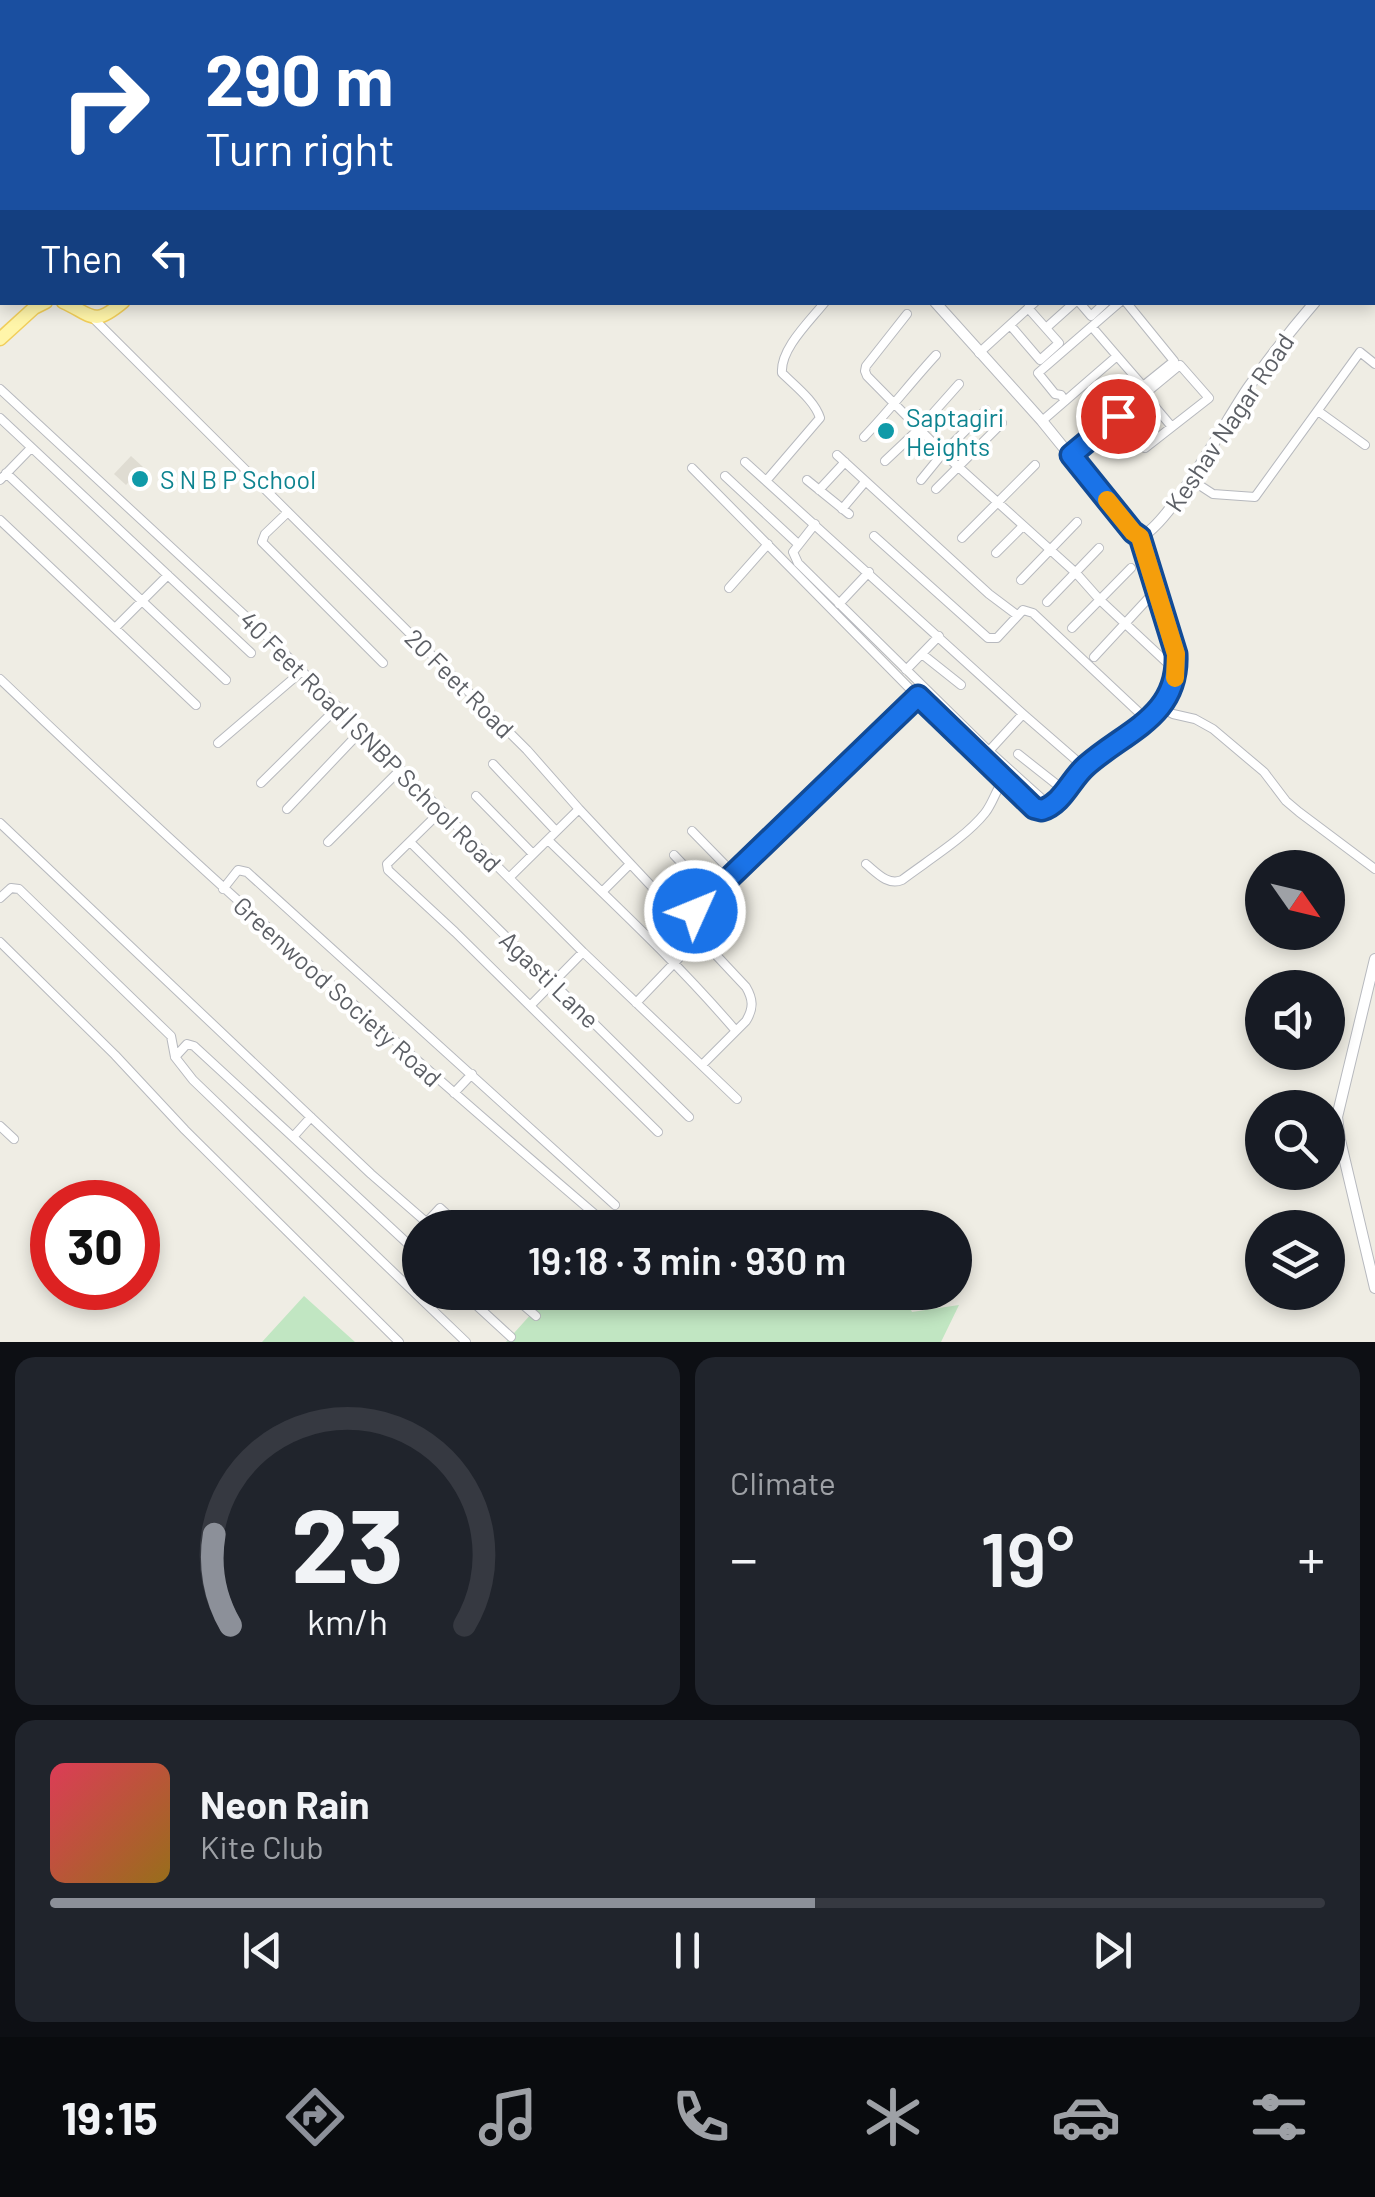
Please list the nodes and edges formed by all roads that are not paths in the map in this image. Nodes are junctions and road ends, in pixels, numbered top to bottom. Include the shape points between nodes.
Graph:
1 (40, 305) edge
2 (68, 305) edge
3 (120, 305) edge
4 (823, 305) edge
5 (938, 305) edge
6 (1032, 305) edge
7 (1073, 305) edge
8 (1080, 305) edge
9 (1103, 305) edge
10 (1119, 305) edge
11 (1126, 305) edge
12 (1312, 305) edge
13 (907, 314) dead end
14 (93, 318) junction
15 (1010, 325) junction
16 (1092, 327) junction
17 (1046, 328) junction
18 (0, 339) edge
19 (979, 352) junction
20 (936, 355) dead end
21 (1117, 356) junction
22 (1375, 364) edge
23 (960, 384) dead end
24 (0, 389) edge
25 (1144, 395) junction
26 (1065, 401) junction
27 (894, 405) junction
28 (986, 410) dead end
29 (1318, 411) junction
30 (1118, 416) junction
31 (0, 418) edge
32 (1042, 420) junction
33 (1002, 422) dead end
34 (1172, 427) junction
35 (919, 429) junction
36 (864, 437) dead end
37 (1365, 445) dead end
38 (31, 448) junction
39 (943, 453) junction
40 (1071, 455) junction
41 (744, 462) dead end
42 (885, 462) dead end
43 (958, 465) junction
44 (1034, 465) dead end
45 (692, 468) dead end
46 (725, 476) dead end
47 (3, 477) edge
48 (1190, 478) junction
49 (807, 480) dead end
50 (921, 480) dead end
51 (766, 481) junction
52 (866, 482) junction
53 (936, 489) dead end
54 (819, 490) junction
55 (997, 503) junction
56 (288, 512) junction
57 (0, 520) edge
58 (1077, 522) dead end
59 (815, 524) junction
60 (1022, 526) junction
61 (874, 536) dead end
62 (1140, 537) junction
63 (962, 538) dead end
64 (768, 544) junction
65 (798, 544) junction
66 (1099, 548) dead end
67 (1049, 550) junction
68 (996, 553) dead end
69 (1131, 568) dead end
70 (869, 572) junction
71 (1076, 573) junction
72 (168, 574) junction
73 (1021, 580) dead end
74 (729, 588) dead end
75 (1157, 588) junction
76 (1100, 600) junction
77 (141, 601) junction
78 (1047, 602) dead end
79 (840, 604) junction
80 (1016, 615) junction
81 (1124, 623) junction
82 (115, 628) junction
83 (1072, 628) dead end
84 (939, 636) junction
85 (251, 653) dead end
86 (922, 654) junction
87 (1094, 657) dead end
88 (383, 662) dead end
89 (906, 670) junction
90 (300, 672) junction
91 (1176, 672) junction
92 (0, 679) edge
93 (226, 680) dead end
94 (960, 685) dead end
95 (918, 696) junction
96 (196, 705) dead end
97 (338, 707) junction
98 (1160, 707) junction
99 (1023, 714) junction
100 (1147, 720) junction
101 (361, 731) junction
102 (218, 743) dead end
103 (989, 751) junction
104 (1018, 754) dead end
105 (493, 764) dead end
106 (1084, 767) junction
107 (401, 768) junction
108 (1005, 778) junction
109 (261, 783) dead end
110 (1065, 792) junction
111 (476, 796) dead end
112 (1051, 807) junction
113 (287, 808) dead end
114 (579, 809) junction
115 (441, 811) junction
116 (0, 823) edge
117 (692, 831) dead end
118 (556, 832) junction
119 (548, 840) junction
120 (328, 842) dead end
121 (410, 842) junction
122 (533, 854) junction
123 (674, 854) dead end
124 (630, 864) junction
125 (866, 864) dead end
126 (1375, 870) edge
127 (734, 874) junction
128 (509, 878) junction
129 (223, 889) junction
130 (602, 892) junction
131 (712, 894) junction
132 (0, 898) edge
133 (695, 911) dead end
134 (699, 937) junction
135 (0, 942) edge
136 (582, 952) junction
137 (1375, 959) edge
138 (673, 964) junction
139 (552, 982) junction
140 (636, 1002) junction
141 (530, 1006) junction
142 (736, 1032) junction
143 (175, 1057) junction
144 (702, 1065) junction
145 (472, 1074) junction
146 (454, 1093) junction
147 (737, 1099) dead end
148 (311, 1117) junction
149 (690, 1117) dead end
150 (0, 1126) edge
151 (658, 1132) dead end
152 (14, 1138) dead end
153 (293, 1138) junction
154 (614, 1205) dead end
155 (413, 1210) edge
156 (590, 1210) edge
157 (402, 1238) edge
158 (1374, 1281) edge
159 (481, 1310) edge
160 (529, 1310) edge
161 (536, 1316) dead end
162 (511, 1338) dead end
163 (399, 1342) edge
164 (466, 1342) edge

1 - 18 main road
2 - 14 main road
3 - 14 main road
4 - 51 street via 781,366 820,418
5 - 19 street
6 - 15 street
6 - 17 street
7 - 17 street
8 - 9 street via 1092,316
10 - 16 street
11 - 21 street via 1174,361 1144,386
12 - 48 street, Keshav Nagar Road
13 - 27 street via 865,371
14 - 56 street, 20 Feet Road
15 - 17 street via 1040,360 1059,342
15 - 19 street
16 - 21 street
16 - 26 street via 1038,374
19 - 32 street
20 - 27 street
21 - 26 street
22 - 29 street via 1360,352
23 - 35 street
24 - 90 street, 40 Feet Road | SNBP School Road
25 - 30 street
25 - 34 street
25 - 34 street via 1180,365 1208,396
26 - 32 street
27 - 35 street
27 - 36 street
28 - 39 street
29 - 37 street
29 - 48 street via 1254,496 1213,494
30 - 34 street via 1145,448
30 - 40 street
31 - 38 street
32 - 40 street
33 - 43 street
35 - 39 street
35 - 42 street
38 - 47 street
38 - 72 street
39 - 43 street
39 - 50 street
40 - 62 street
41 - 51 street
43 - 53 street
43 - 55 street
44 - 55 street
45 - 64 street
46 - 65 street
47 - 77 street
48 - 62 street, Keshav Nagar Road via 1163,518
49 - 54 street
51 - 59 street
52 - 54 street via 846,512
52 - 54 street via 841,459
52 - 80 street
55 - 60 street
55 - 63 street
56 - 88 street via 262,542
56 - 114 street, 20 Feet Road
57 - 82 street
58 - 67 street
59 - 65 street
59 - 70 street
60 - 67 street
60 - 68 street
61 - 80 street via 988,638 996,638
62 - 75 street
64 - 74 street
64 - 95 street
65 - 79 street via 794,559
66 - 71 street
67 - 71 street
67 - 73 street
69 - 76 street
70 - 79 street
70 - 84 street
71 - 76 street
71 - 78 street
72 - 77 street
72 - 85 street
75 - 81 street
75 - 91 street
76 - 81 street
76 - 83 street
77 - 82 street
77 - 93 street
79 - 89 street
80 - 100 street via 1033,613
81 - 87 street
81 - 91 street
82 - 96 street
84 - 86 street
84 - 99 street
86 - 89 street
86 - 94 street
89 - 103 street
90 - 97 street, 40 Feet Road | SNBP School Road
90 - 102 street
91 - 98 street
92 - 129 street, Greenwood Society Road
95 - 108 street
95 - 127 street
97 - 101 street, 40 Feet Road | SNBP School Road
97 - 109 street
98 - 100 street
98 - 126 street via 1212,728 1252,760 1286,801
99 - 103 street
99 - 106 street
100 - 106 street
101 - 107 street, 40 Feet Road | SNBP School Road
101 - 113 street
103 - 112 street
104 - 110 street
105 - 118 street
106 - 110 street
107 - 115 street, 40 Feet Road | SNBP School Road
107 - 120 street
108 - 112 street via 1034,808
108 - 125 street via 986,813 902,880 888,881
110 - 112 street
111 - 122 street
114 - 118 street
114 - 124 street, 20 Feet Road
115 - 121 street
115 - 128 street, 40 Feet Road | SNBP School Road
116 - 148 street
117 - 127 street
118 - 119 street
119 - 122 street
119 - 130 street
121 - 139 street, Agasti Lane
121 - 141 street via 388,870
122 - 128 street
123 - 131 street
124 - 130 street
124 - 134 street, 20 Feet Road
127 - 131 street
128 - 136 street, 40 Feet Road | SNBP School Road
129 - 145 street, Greenwood Society Road via 238,870 248,872
129 - 146 street, Greenwood Society Road
130 - 138 street
131 - 133 street
132 - 143 street via 19,889 172,1036
134 - 138 street
134 - 142 street, 20 Feet Road via 751,995 750,1014
135 - 163 street
136 - 139 street
136 - 140 street, 40 Feet Road | SNBP School Road
137 - 158 street via 1337,1116
138 - 140 street
138 - 142 street
139 - 141 street
139 - 149 street, Agasti Lane
140 - 144 street, 40 Feet Road | SNBP School Road
141 - 151 street
142 - 144 street
143 - 153 street via 187,1044 194,1046
143 - 164 street
144 - 147 street, 40 Feet Road | SNBP School Road
145 - 146 street, Greenwood Society Road
145 - 154 street, Greenwood Society Road
146 - 156 street, Greenwood Society Road
148 - 153 street
148 - 155 street
150 - 152 street
153 - 157 street
159 - 162 street
160 - 161 street

